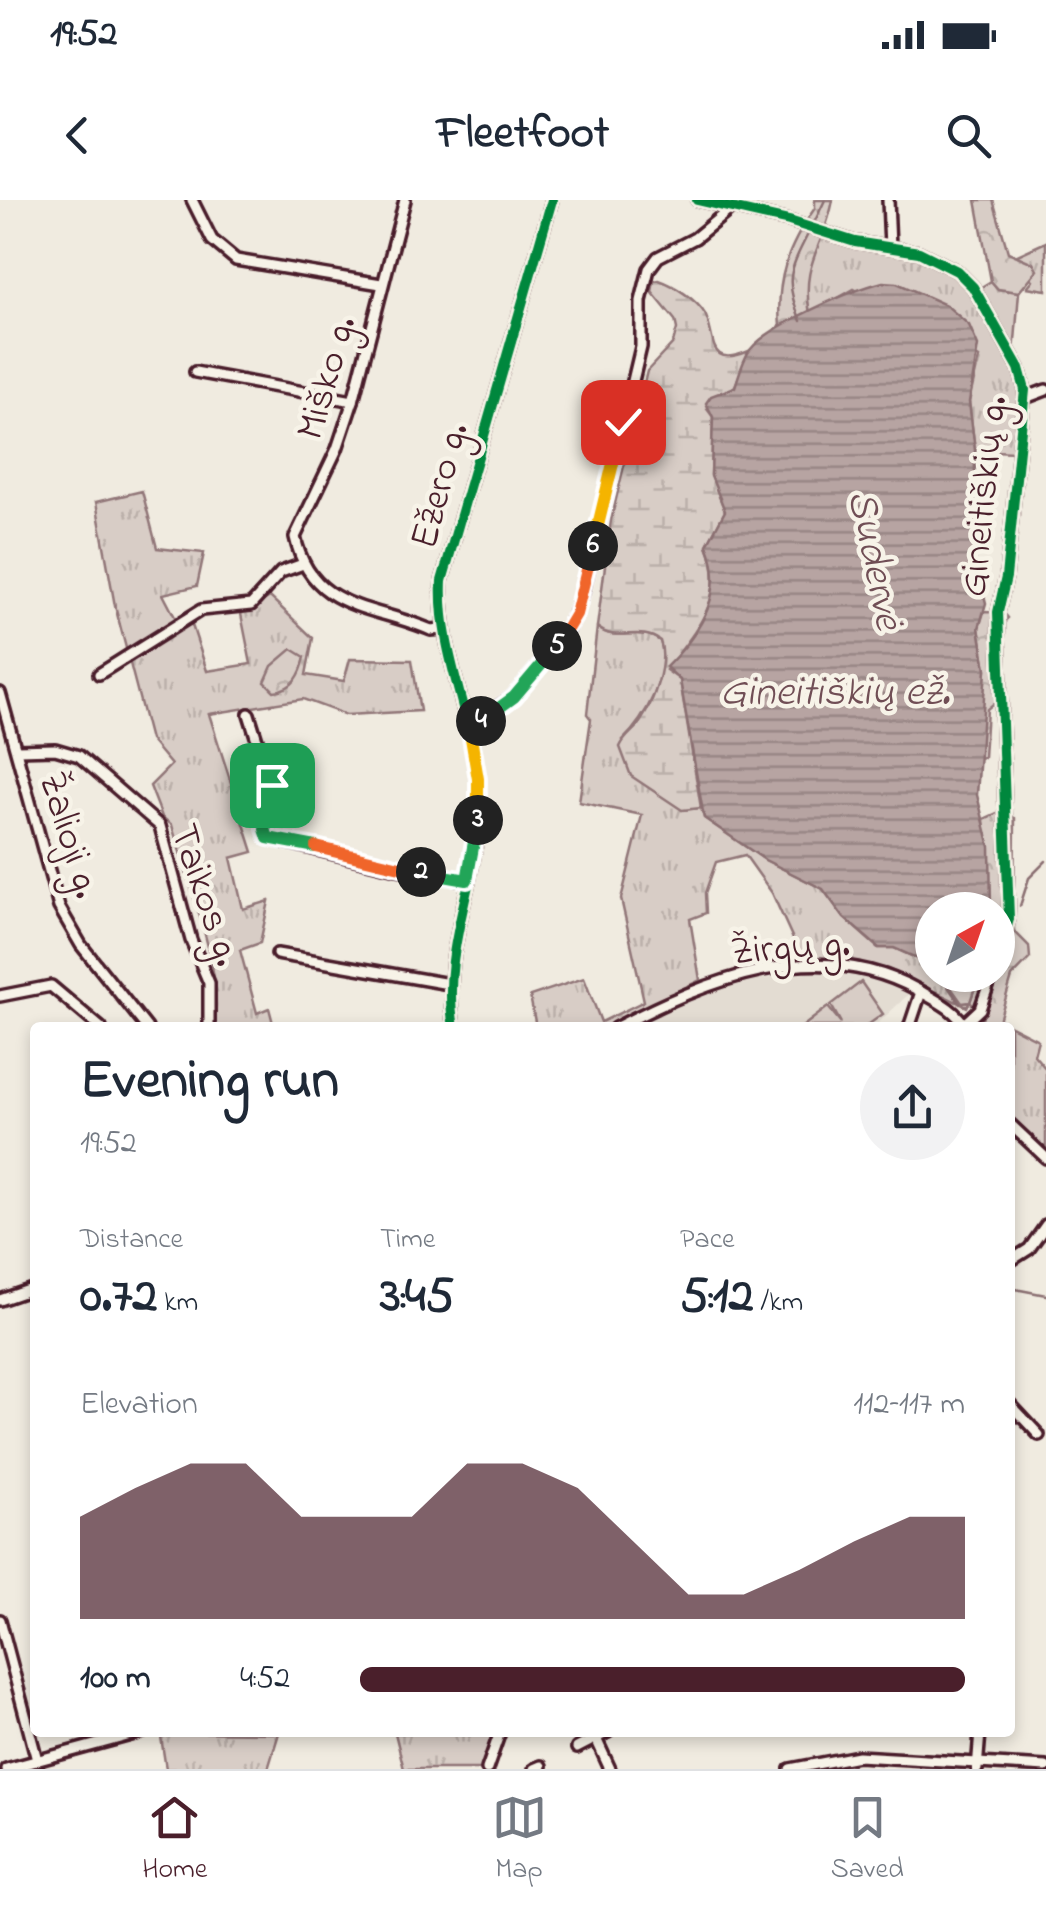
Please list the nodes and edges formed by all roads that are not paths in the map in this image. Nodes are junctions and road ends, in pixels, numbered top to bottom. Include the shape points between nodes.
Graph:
1 (192, 200) edge
2 (404, 200) edge
3 (552, 200) edge
4 (696, 200) edge
5 (888, 200) edge
6 (718, 203) edge
7 (730, 210) junction
8 (890, 247) junction
9 (381, 284) junction
10 (194, 372) dead end
11 (1046, 390) edge
12 (1025, 398) junction
13 (352, 401) junction
14 (303, 564) junction
15 (443, 630) junction
16 (99, 674) dead end
17 (0, 693) edge
18 (249, 714) dead end
19 (469, 726) junction
20 (17, 750) junction
21 (467, 880) junction
22 (1008, 892) edge
23 (277, 954) dead end
24 (449, 984) junction
25 (915, 989) edge
26 (921, 992) joint
27 (986, 992) edge
28 (0, 996) edge
29 (94, 1022) edge
30 (142, 1022) edge
31 (209, 1022) edge
32 (453, 1022) edge
33 (626, 1022) edge
34 (911, 1022) edge
35 (960, 1022) edge
36 (969, 1022) edge
37 (1015, 1129) edge
38 (1046, 1158) edge
39 (1046, 1225) edge
40 (1033, 1245) junction
41 (1046, 1252) edge
42 (1015, 1258) edge
43 (30, 1290) edge
44 (0, 1300) edge
45 (1015, 1410) edge
46 (1039, 1436) dead end
47 (0, 1620) edge
48 (30, 1734) edge
49 (31, 1737) edge
50 (123, 1737) edge
51 (498, 1737) edge
52 (593, 1737) edge
53 (594, 1737) edge
54 (980, 1737) edge
55 (577, 1748) dead end
56 (37, 1760) junction
57 (978, 1766) edge
58 (1046, 1767) edge
59 (6, 1769) edge
60 (487, 1769) edge
61 (610, 1769) edge
62 (790, 1769) edge

1 - 9 street via 212,240 236,260
2 - 9 street, Miško g.
3 - 15 street, Ežero g. via 442,581
4 - 6 street, Gineitiškių g.
5 - 8 street
6 - 7 street, Gineitiškių g.
7 - 8 street, Gineitiškių g.
7 - 19 street via 649,269 641,347 583,592 567,633 514,697
8 - 12 street, Gineitiškių g. via 926,254 966,278 1020,368
9 - 13 street, Miško g.
10 - 13 street
11 - 12 street
12 - 22 street, Gineitiškių g. via 998,612
13 - 14 street, Miško g. via 322,483 296,530
14 - 15 street via 338,600
14 - 16 street via 281,572 251,606 201,610
15 - 19 street, Ežero g.
17 - 20 street, Žalioji g.
18 - 21 street via 277,804 265,829 268,838
19 - 21 street, Ežero g. via 479,804
20 - 30 street, Žalioji g. via 59,907
20 - 31 street, Taikos g. via 79,756 160,826 209,983
21 - 24 street, Ežero g.
23 - 24 street
24 - 32 street, Ežero g.
25 - 33 street, Žirgų g. via 868,968 791,967 704,983
26 - 34 street
26 - 35 street, Žirgų g.
27 - 36 street
28 - 29 street via 51,986
37 - 38 street
39 - 40 street
40 - 41 street
40 - 42 street
43 - 44 street
45 - 46 street
47 - 48 street
49 - 56 street
50 - 56 street
51 - 60 street
52 - 55 street
53 - 61 street
54 - 57 street
56 - 59 street
57 - 58 street
57 - 62 street via 858,1756

